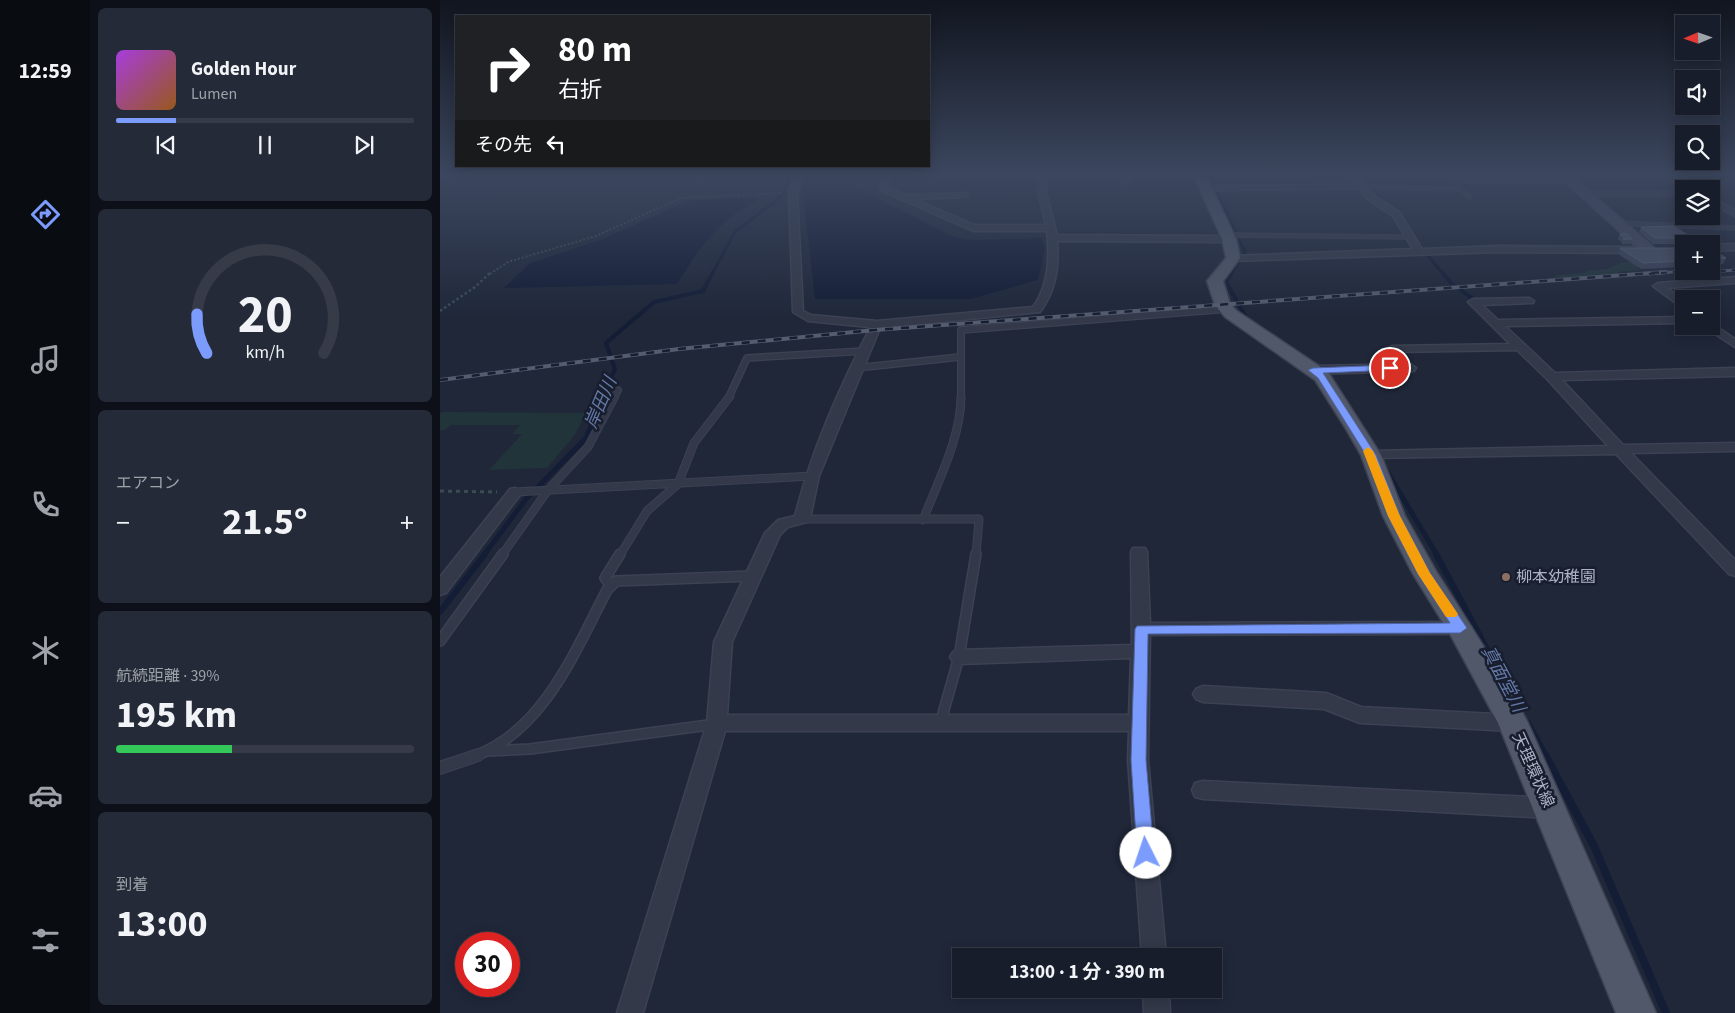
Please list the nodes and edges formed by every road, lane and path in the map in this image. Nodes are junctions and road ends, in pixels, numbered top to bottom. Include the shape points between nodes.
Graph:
1 (624, 223) edge
2 (794, 223) edge
3 (963, 223) edge
4 (1048, 223) edge
5 (1221, 223) edge
6 (1401, 223) edge
7 (1616, 223) edge
8 (1623, 223) edge
9 (1735, 228) edge
10 (1051, 233) junction
11 (1409, 238) junction
12 (1230, 244) junction
13 (1735, 247) edge
14 (1720, 248) edge
15 (1652, 250) joint
16 (1419, 251) junction
17 (1735, 280) edge
18 (1675, 299) edge
19 (1529, 301) dead end
20 (440, 310) edge
21 (1228, 310) junction
22 (1675, 320) edge
23 (1494, 323) junction
24 (874, 326) junction
25 (1720, 333) edge
26 (1735, 344) edge
27 (1518, 346) junction
28 (1392, 349) dead end
29 (864, 352) junction
30 (960, 357) junction
31 (856, 368) junction
32 (1410, 368) dead end
33 (1313, 370) junction
34 (1735, 372) edge
35 (1552, 377) junction
36 (618, 390) dead end
37 (1735, 447) edge
38 (1618, 448) junction
39 (1371, 455) junction
40 (812, 476) junction
41 (678, 484) junction
42 (548, 490) junction
43 (440, 491) edge
44 (516, 492) junction
45 (802, 519) junction
46 (923, 520) junction
47 (1139, 552) dead end
48 (1735, 570) edge
49 (752, 576) junction
50 (611, 586) junction
51 (440, 589) edge
52 (1460, 628) junction
53 (1141, 629) junction
54 (440, 641) edge
55 (1141, 651) junction
56 (959, 657) junction
57 (1203, 694) dead end
58 (717, 723) junction
59 (1139, 723) junction
60 (1513, 723) junction
61 (940, 724) junction
62 (487, 751) junction
63 (440, 768) edge
64 (1203, 790) dead end
65 (1550, 808) junction
66 (1153, 948) edge
67 (1156, 998) edge
68 (630, 1013) edge
69 (1157, 1013) edge
70 (1636, 1013) edge

1 - 20 path via 596,236 497,267 475,287
2 - 24 street via 798,312 808,318
3 - 10 street via 973,228
4 - 10 street
5 - 12 main road
6 - 11 street
7 - 15 main road
8 - 9 lane
10 - 12 street
10 - 24 street via 1052,277 1042,304 1036,310
11 - 12 lane
11 - 16 street
12 - 16 street
12 - 21 main road, 天理環状線 via 1215,281 1223,305
13 - 14 street
15 - 16 street
17 - 18 street via 1658,286
19 - 23 street via 1473,302
21 - 30 lane via 961,330
21 - 33 main road, 天理環状線
22 - 23 street
23 - 27 street
24 - 29 street
25 - 26 street
27 - 28 street
27 - 35 street
29 - 31 street
29 - 41 lane via 746,358 731,394 694,443
30 - 31 lane
30 - 46 lane via 959,414 952,446
31 - 40 street
32 - 33 street
33 - 39 main road, 天理環状線 via 1322,376
34 - 35 street
35 - 38 street
36 - 42 lane via 588,446
37 - 38 street
38 - 39 street
38 - 48 street
39 - 52 main road, 天理環状線 via 1394,516 1425,574
40 - 41 lane
40 - 45 street
41 - 42 lane
41 - 50 lane via 647,511 605,578
42 - 44 lane
42 - 54 lane
43 - 44 path
44 - 51 street
45 - 46 lane
45 - 49 street via 783,523 773,533
46 - 56 lane via 979,519 976,561
47 - 53 street
49 - 50 lane via 616,581
49 - 58 street via 722,642
50 - 62 lane via 556,684 527,723
52 - 53 street
52 - 60 main road, 天理環状線
53 - 55 street
55 - 56 street
55 - 59 street
56 - 61 lane
57 - 60 street via 1326,701 1360,715
58 - 61 street
58 - 62 lane via 530,749
58 - 68 street
59 - 61 street
59 - 66 street via 1138,760
60 - 65 main road, 天理環状線
62 - 63 lane
64 - 65 street
65 - 70 main road, 天理環状線
67 - 69 street

